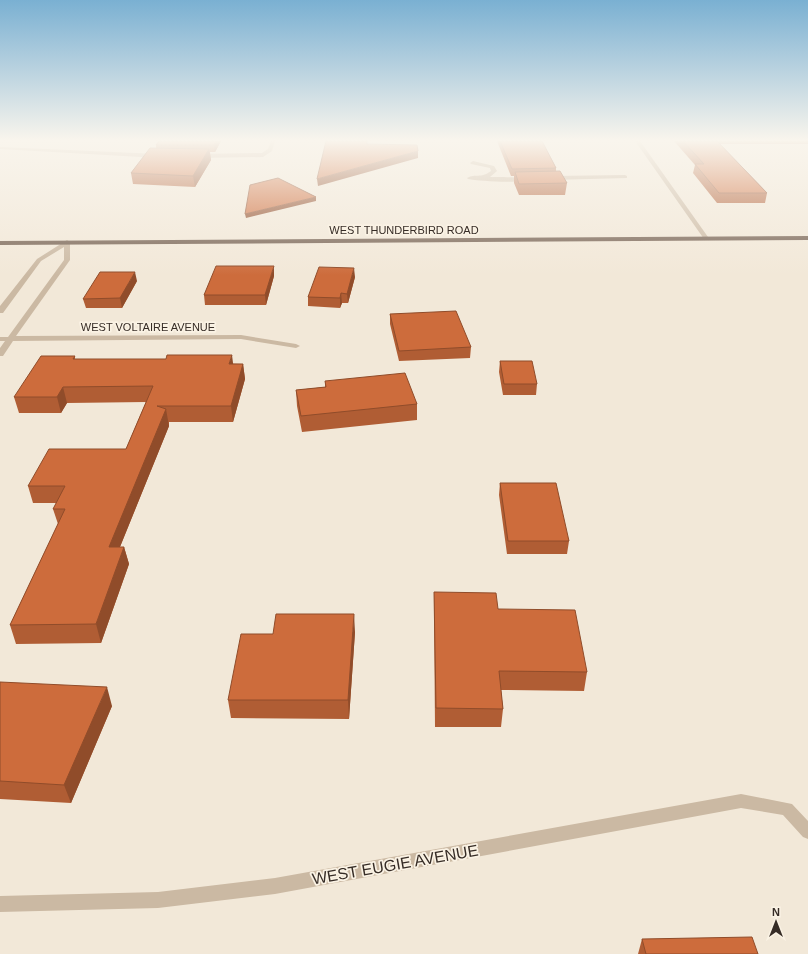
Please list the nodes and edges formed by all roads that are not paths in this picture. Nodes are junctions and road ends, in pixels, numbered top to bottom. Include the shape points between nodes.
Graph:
1 (669, 186) edge
2 (706, 238) junction
3 (808, 238) edge
4 (67, 242) junction
5 (0, 243) edge
6 (0, 311) edge
7 (0, 339) edge
8 (12, 339) junction
9 (296, 346) dead end
10 (0, 354) edge
11 (808, 832) edge
12 (0, 904) edge

1 - 2 street
2 - 3 main road, WEST THUNDERBIRD ROAD
2 - 4 main road, WEST THUNDERBIRD ROAD
4 - 5 main road, WEST THUNDERBIRD ROAD
4 - 6 street via 39,260
4 - 8 street via 67,260
7 - 8 street, WEST VOLTAIRE AVENUE
8 - 9 street, WEST VOLTAIRE AVENUE via 241,337
8 - 10 street
11 - 12 street, WEST EUGIE AVENUE via 787,809 741,801 275,886 158,900

